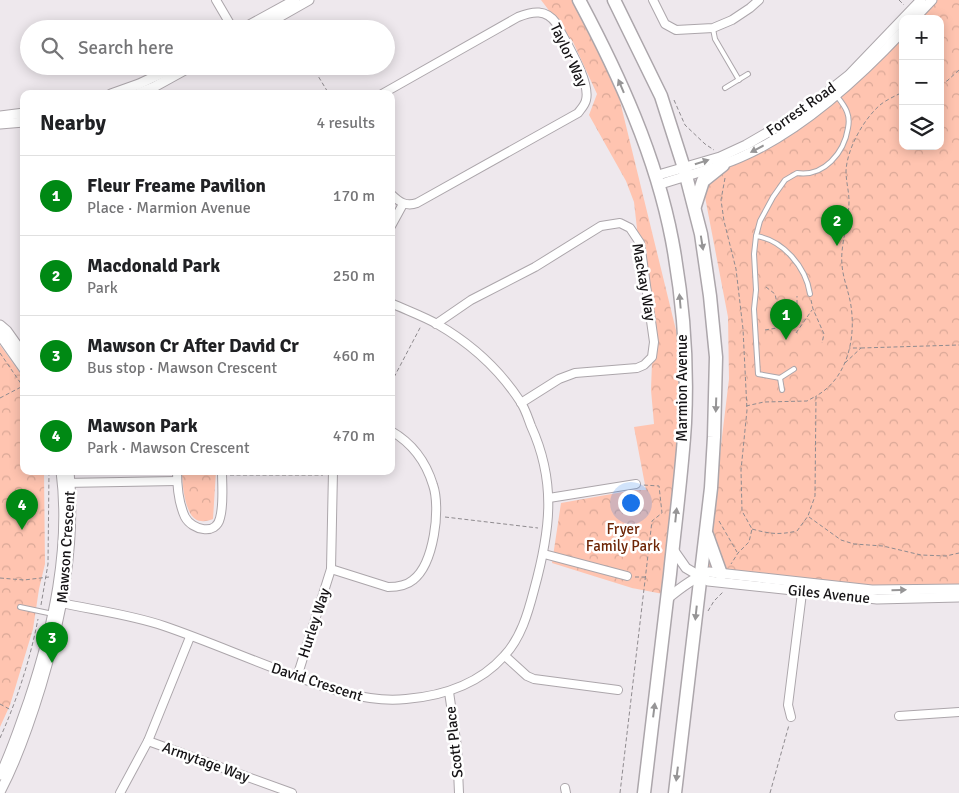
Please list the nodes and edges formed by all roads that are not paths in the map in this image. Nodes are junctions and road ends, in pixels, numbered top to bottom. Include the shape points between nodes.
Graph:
1 (216, 0) edge
2 (295, 0) edge
3 (310, 0) edge
4 (579, 0) edge
5 (614, 0) edge
6 (654, 0) edge
7 (759, 0) edge
8 (921, 0) edge
9 (932, 0) edge
10 (918, 15) edge
11 (228, 20) edge
12 (258, 20) edge
13 (274, 20) edge
14 (713, 28) junction
15 (899, 35) edge
16 (748, 74) dead end
17 (158, 75) edge
18 (176, 75) edge
19 (739, 80) junction
20 (725, 88) dead end
21 (123, 90) edge
22 (147, 90) edge
23 (389, 90) edge
24 (834, 92) junction
25 (20, 114) edge
26 (0, 116) edge
27 (20, 122) edge
28 (0, 124) edge
29 (721, 161) junction
30 (685, 172) junction
31 (656, 181) junction
32 (395, 197) edge
33 (403, 204) junction
34 (695, 209) junction
35 (395, 219) edge
36 (756, 236) junction
37 (810, 294) road end
38 (395, 306) edge
39 (436, 324) junction
40 (0, 325) edge
41 (0, 335) edge
42 (20, 349) edge
43 (20, 363) edge
44 (794, 369) dead end
45 (780, 378) junction
46 (782, 390) dead end
47 (521, 403) junction
48 (395, 434) edge
49 (63, 475) edge
50 (68, 475) edge
51 (177, 475) edge
52 (222, 475) edge
53 (333, 475) edge
54 (177, 481) junction
55 (67, 483) junction
56 (636, 484) road end
57 (549, 498) junction
58 (706, 530) junction
59 (672, 548) junction
60 (544, 554) junction
61 (332, 568) junction
62 (700, 575) junction
63 (627, 576) road end
64 (724, 578) junction
65 (803, 587) junction
66 (959, 589) edge
67 (959, 598) edge
68 (667, 599) junction
69 (59, 602) junction
70 (20, 607) dead end
71 (53, 614) junction
72 (190, 636) junction
73 (505, 656) junction
74 (296, 677) junction
75 (618, 690) dead end
76 (448, 692) junction
77 (959, 712) edge
78 (791, 716) road end
79 (899, 716) dead end
80 (148, 741) junction
81 (0, 775) edge
82 (0, 792) edge
83 (120, 793) edge
84 (292, 793) edge
85 (459, 793) edge
86 (644, 793) edge
87 (675, 793) edge

1 - 11 street
2 - 12 street
3 - 13 street
31 -> 4 highway, Marmion Avenue via 620,83
5 - 30 highway via 661,96
6 - 14 street via 665,24 676,30
7 - 14 street via 732,20
8 - 24 street, Forrest Road
9 - 10 street
14 - 19 lane via 715,39
15 - 24 street, Forrest Road via 863,72
16 - 19 lane
17 - 21 street
18 - 22 street
19 - 20 lane
23 - 33 street, Taylor Way via 518,17 539,12 546,13 556,23 586,83 587,98 578,113 417,203
24 - 29 street, Forrest Road via 782,135 743,156
24 - 36 lane via 848,112 845,141 834,158 822,168 806,174 797,172 785,180 760,221
25 - 26 street
27 - 28 street
29 - 30 street, Forrest Road
29 - 34 highway via 702,181
30 - 31 street, Forrest Road
30 - 34 highway
59 -> 31 highway, Marmion Avenue via 685,425 685,360 677,268
32 - 33 street
33 - 35 street
34 -> 58 highway via 710,296 716,357 714,436
36 - 37 lane via 766,237 787,252 806,280
36 - 45 lane via 754,309 758,374
38 - 39 street, David Crescent
39 - 47 street, David Crescent via 488,360
39 - 47 street, Mackay Way via 471,300 535,267 601,226 620,223 630,228 640,243 654,342 652,357 637,368 575,373 559,379
40 - 42 street
41 - 43 street
44 - 45 lane
45 - 46 lane
47 - 57 street, David Crescent via 543,458
48 - 61 street, Hurley Way via 412,447 434,486 435,532 424,565 413,580 397,587 388,587
49 - 55 street, Mawson Crescent
50 - 55 street, Mawson Crescent
51 - 54 street
52 - 54 street via 221,517 217,525 206,530 188,522 184,516
53 - 61 street, Hurley Way
54 - 55 street
55 - 69 street, Mawson Crescent
56 - 57 street
57 - 60 street, David Crescent
58 - 62 highway
58 - 64 highway
59 - 62 street via 686,568
59 - 68 highway, Marmion Avenue
60 - 63 street
60 - 73 street, David Crescent via 527,618
61 - 74 street, Hurley Way
62 - 64 street, Giles Avenue via 709,572
62 - 68 street, Giles Avenue
62 -> 87 highway
64 - 65 street, Giles Avenue
65 -> 66 street, Giles Avenue
65 - 67 street, Giles Avenue via 877,599
65 - 78 street via 788,705
86 -> 68 highway, Marmion Avenue
69 - 71 street, Mawson Crescent
69 - 72 street, David Crescent via 129,616
69 - 82 street, Mawson Crescent via 53,647 35,707
70 - 71 lane
71 - 81 street, Mawson Crescent via 35,682
72 - 74 street, David Crescent
72 - 80 street, Armytage Way
73 - 75 street via 534,679
73 - 76 street, David Crescent via 486,672
74 - 76 street, David Crescent via 337,691 380,700
76 - 85 street, Scott Place via 458,748
77 - 79 street
80 - 83 street, Armytage Way
80 - 84 street, Armytage Way

